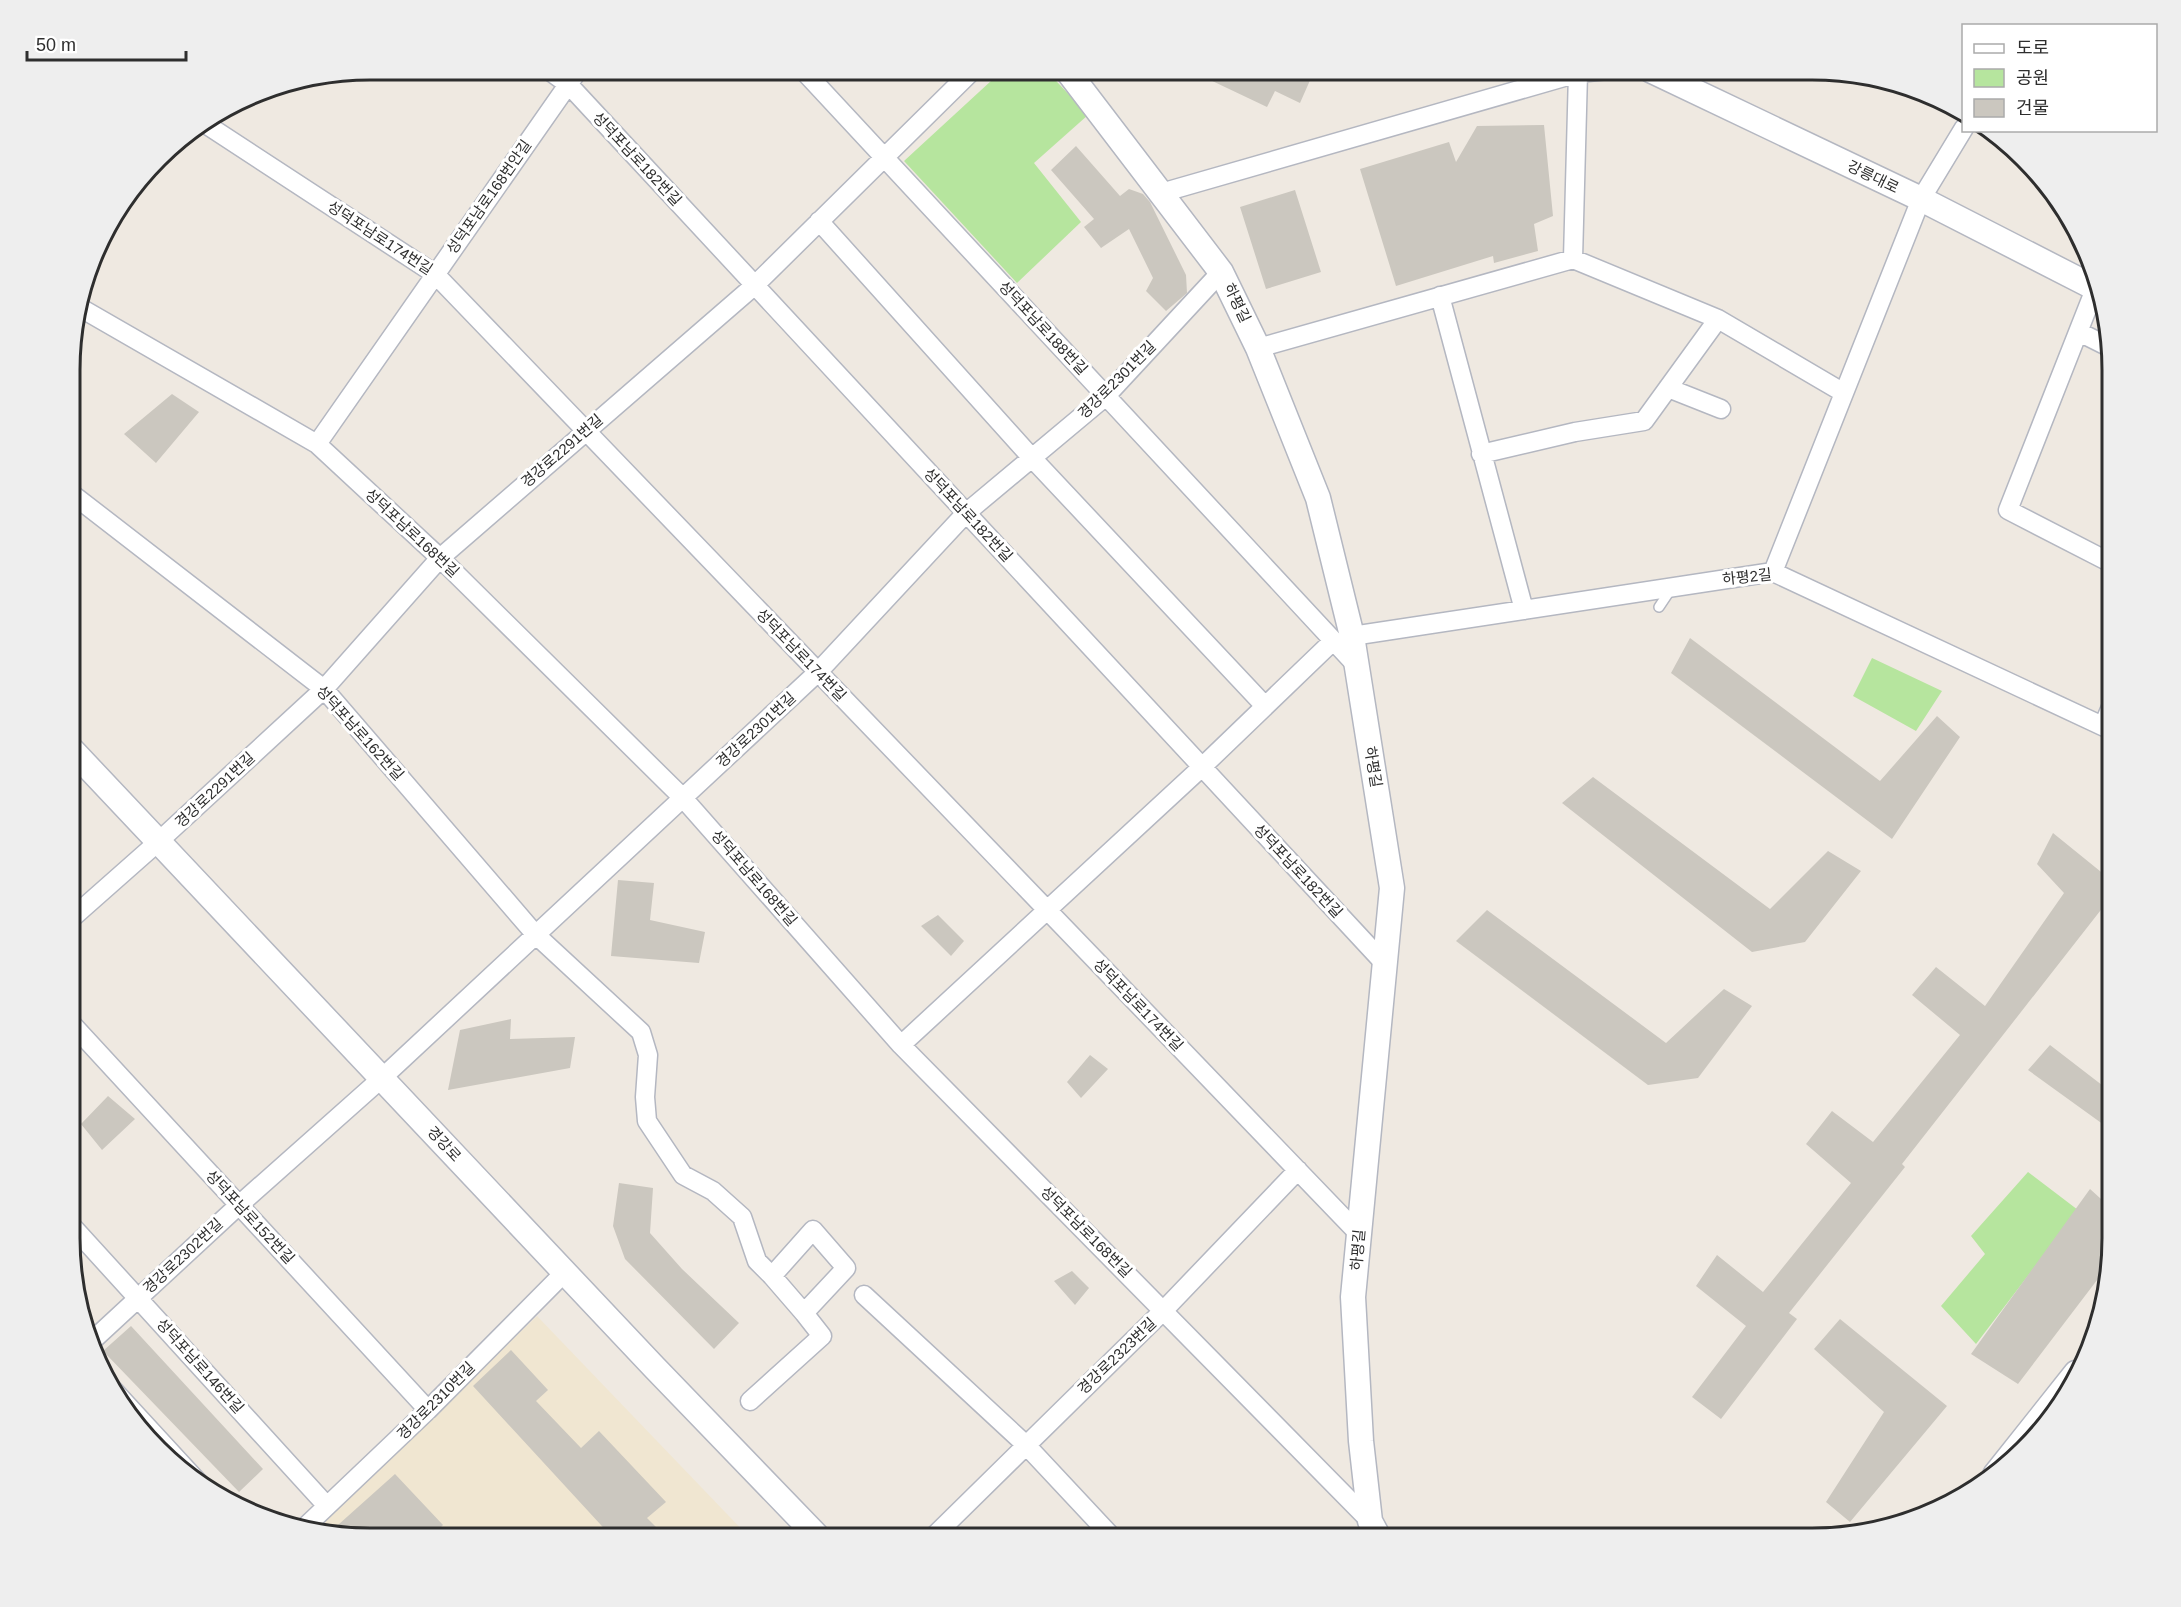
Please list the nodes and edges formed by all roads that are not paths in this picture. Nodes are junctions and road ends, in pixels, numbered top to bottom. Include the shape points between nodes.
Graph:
1 (561, 80) edge
2 (571, 80) edge
3 (812, 80) edge
4 (963, 80) edge
5 (1074, 80) edge
6 (1554, 80) edge
7 (1578, 80) edge
8 (1671, 80) edge
9 (568, 85) junction
10 (210, 127) edge
11 (1962, 131) edge
12 (884, 158) junction
13 (1161, 193) junction
14 (1921, 199) junction
15 (819, 221) junction
16 (1574, 259) junction
17 (1221, 272) junction
18 (435, 274) junction
19 (755, 285) junction
20 (2089, 286) edge
21 (1440, 296) junction
22 (2092, 296) edge
23 (85, 311) edge
24 (1718, 319) junction
25 (2079, 332) junction
26 (2100, 343) edge
27 (1258, 348) junction
28 (1668, 388) junction
29 (1844, 393) junction
30 (1106, 396) junction
31 (1721, 409) dead end
32 (586, 430) junction
33 (317, 444) junction
34 (1481, 454) junction
35 (1032, 458) junction
36 (80, 500) edge
37 (966, 513) junction
38 (440, 558) junction
39 (2102, 558) edge
40 (1773, 572) junction
41 (1673, 587) junction
42 (1659, 607) dead end
43 (1524, 610) junction
44 (1343, 639) junction
45 (818, 672) junction
46 (324, 690) junction
47 (1265, 706) junction
48 (2102, 726) edge
49 (80, 759) edge
50 (1202, 767) junction
51 (683, 798) junction
52 (158, 842) junction
53 (1046, 909) junction
54 (80, 911) edge
55 (536, 934) junction
56 (1385, 964) junction
57 (80, 1033) edge
58 (902, 1045) junction
59 (382, 1078) junction
60 (1298, 1170) junction
61 (238, 1204) junction
62 (1359, 1234) junction
63 (80, 1235) edge
64 (565, 1272) junction
65 (772, 1276) junction
66 (864, 1295) dead end
67 (138, 1298) junction
68 (1163, 1311) junction
69 (804, 1313) junction
70 (97, 1336) edge
71 (750, 1401) dead end
72 (428, 1410) junction
73 (1026, 1446) junction
74 (327, 1506) junction
75 (311, 1522) edge
76 (809, 1528) edge
77 (942, 1528) edge
78 (1104, 1528) edge
79 (1374, 1528) edge
80 (1375, 1528) edge

1 - 9 street, 성덕포남로182번길
2 - 9 street, 성덕포남로168번안길
3 - 12 street, 성덕포남로188번길
4 - 12 street, 경강로2291번길
5 - 13 street, 하평길
6 - 13 street
7 - 16 street
8 - 14 street, 강릉대로
9 - 18 street, 성덕포남로168번안길
9 - 19 street, 성덕포남로182번길
10 - 18 street, 성덕포남로174번길
11 - 14 street
12 - 15 street, 경강로2291번길
12 - 30 street, 성덕포남로188번길
13 - 17 street, 하평길
14 - 20 street, 강릉대로
14 - 29 street
15 - 19 street, 경강로2291번길
15 - 35 street
16 - 21 street
16 - 24 street
17 - 27 street, 하평길
17 - 30 street, 경강로2301번길
18 - 32 street, 성덕포남로174번길
18 - 33 street, 성덕포남로168번안길
19 - 32 street, 경강로2291번길
19 - 37 street, 성덕포남로182번길
21 - 27 street
21 - 34 street
22 - 25 street
23 - 33 street, 성덕포남로168번길
24 - 28 street
24 - 29 street
25 - 26 street
25 - 39 street via 2008,510
27 - 44 street, 하평길 via 1318,498
28 - 31 street
28 - 34 street via 1644,421
29 - 40 street
30 - 35 street, 경강로2301번길
30 - 44 street, 성덕포남로188번길
32 - 38 street, 경강로2291번길
32 - 45 street, 성덕포남로174번길
33 - 38 street, 성덕포남로168번길
34 - 43 street
35 - 37 street, 경강로2301번길
35 - 47 street
36 - 46 street, 성덕포남로162번길
37 - 45 street, 경강로2301번길
37 - 50 street, 성덕포남로182번길
38 - 46 street, 경강로2291번길
38 - 51 street, 성덕포남로168번길
40 - 41 street, 하평2길
40 - 48 street, 하평2길
41 - 42 lane
41 - 43 street, 하평2길
43 - 44 street, 하평2길
44 - 47 street
44 - 56 street, 하평길 via 1357,666 1392,888
45 - 51 street, 경강로2301번길
45 - 53 street, 성덕포남로174번길
46 - 52 street, 경강로2291번길
46 - 55 street, 성덕포남로162번길
47 - 50 street
49 - 52 street, 경강로
50 - 53 street
50 - 56 street, 성덕포남로182번길
51 - 55 street, 경강로2301번길
51 - 58 street, 성덕포남로168번길
52 - 54 street, 경강로2291번길
52 - 59 street, 경강로
53 - 58 street
53 - 60 street, 성덕포남로174번길
55 - 59 street, 경강로2301번길
55 - 65 street, 성덕포남로162번길 via 641,1032 648,1055 647,1121 683,1175 712,1191 742,1217 758,1261
56 - 62 street, 하평길
57 - 61 street, 성덕포남로152번길
58 - 68 street, 성덕포남로168번길
59 - 61 street, 경강로2302번길
59 - 64 street, 경강로
60 - 62 street, 성덕포남로174번길
60 - 68 street, 경강로2323번길
61 - 67 street, 경강로2302번길
61 - 72 street, 성덕포남로152번길
62 - 80 street, 하평길 via 1353,1297 1361,1441
63 - 67 street, 성덕포남로146번길
64 - 72 street, 경강로2310번길
64 - 76 street, 경강로
65 - 69 street, 성덕포남로162번길
65 - 69 street via 813,1230 846,1268
66 - 73 street
67 - 70 street, 경강로2302번길
67 - 74 street, 성덕포남로146번길
68 - 73 street, 경강로2323번길
68 - 79 street, 성덕포남로168번길
69 - 71 street, 성덕포남로162번길 via 822,1336
72 - 74 street, 경강로2310번길
73 - 77 street, 경강로2323번길
73 - 78 street
74 - 75 street, 경강로2310번길

